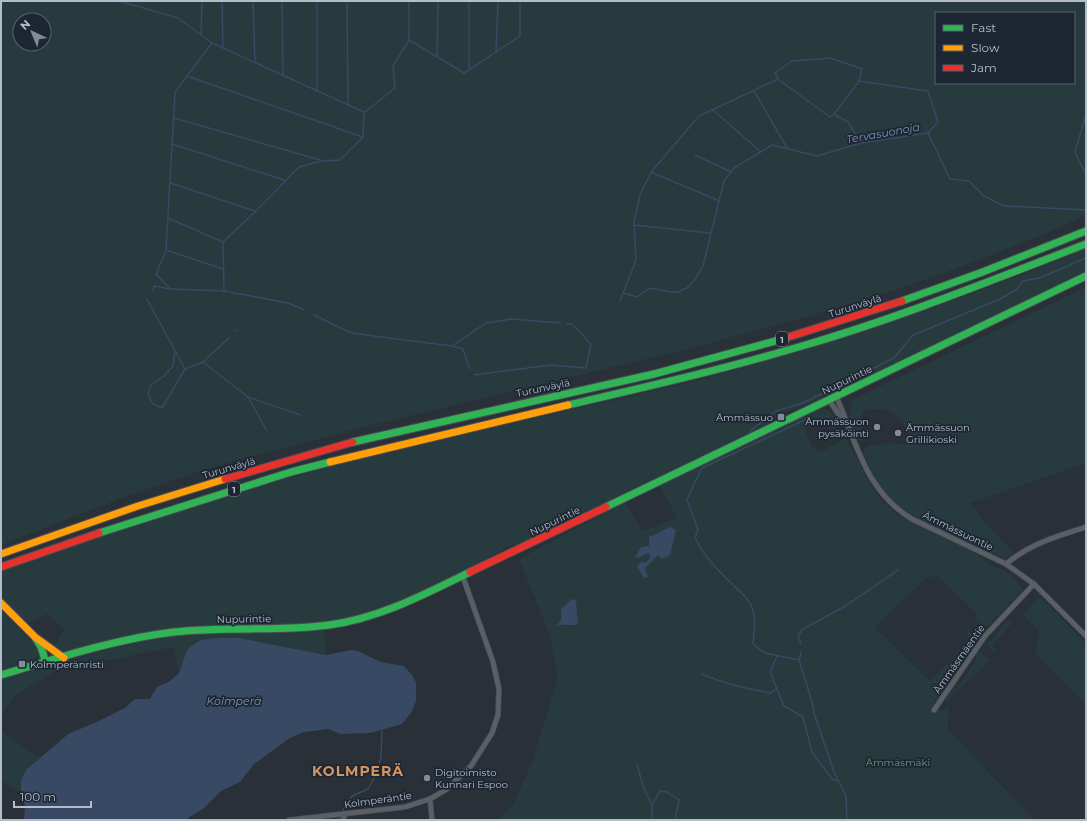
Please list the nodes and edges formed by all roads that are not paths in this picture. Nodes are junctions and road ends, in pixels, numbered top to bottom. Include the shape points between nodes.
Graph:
1 (1086, 231) edge
2 (1086, 244) edge
3 (1086, 276) edge
4 (836, 396) junction
5 (829, 400) junction
6 (846, 423) junction
7 (1086, 527) edge
8 (1, 554) edge
9 (1006, 564) junction
10 (1, 567) edge
11 (463, 577) junction
12 (1034, 584) junction
13 (1, 603) edge
14 (1086, 636) edge
15 (35, 637) junction
16 (64, 658) junction
17 (46, 663) junction
18 (1, 675) edge
19 (934, 710) dead end
20 (430, 799) junction
21 (345, 814) junction
22 (289, 820) edge
23 (343, 820) edge
24 (432, 820) edge

1 - 8 main road, Turunväylä / 1 via 917,296 798,335 655,373 370,438 199,487
2 - 10 main road, 1 via 922,307 802,346 667,382 291,472 136,520
3 - 4 main road, Nupurintie
4 - 5 main road, Nupurintie
4 - 6 street, Ämmässuontie
5 - 6 street, Ämmässuontie
5 - 11 main road, Nupurintie
6 - 9 street, Ämmässuontie via 875,486 898,511
7 - 9 street via 1036,544
9 - 12 street, Ämmässuontie
11 - 16 main road, Nupurintie via 367,618 330,625 173,632 122,642
11 - 20 street, Kolmperäntie via 493,662 499,690 498,715 492,732 471,766 447,789
12 - 14 street, Ämmässuontie
12 - 19 street, Ämmäsmäentie via 985,636
13 - 15 main road
15 - 16 main road
15 - 17 main road
16 - 17 main road, Nupurintie
17 - 18 main road, Nupurintie
20 - 21 street, Kolmperäntie via 405,807
20 - 24 street
21 - 22 street, Kolmperäntie
21 - 23 street

